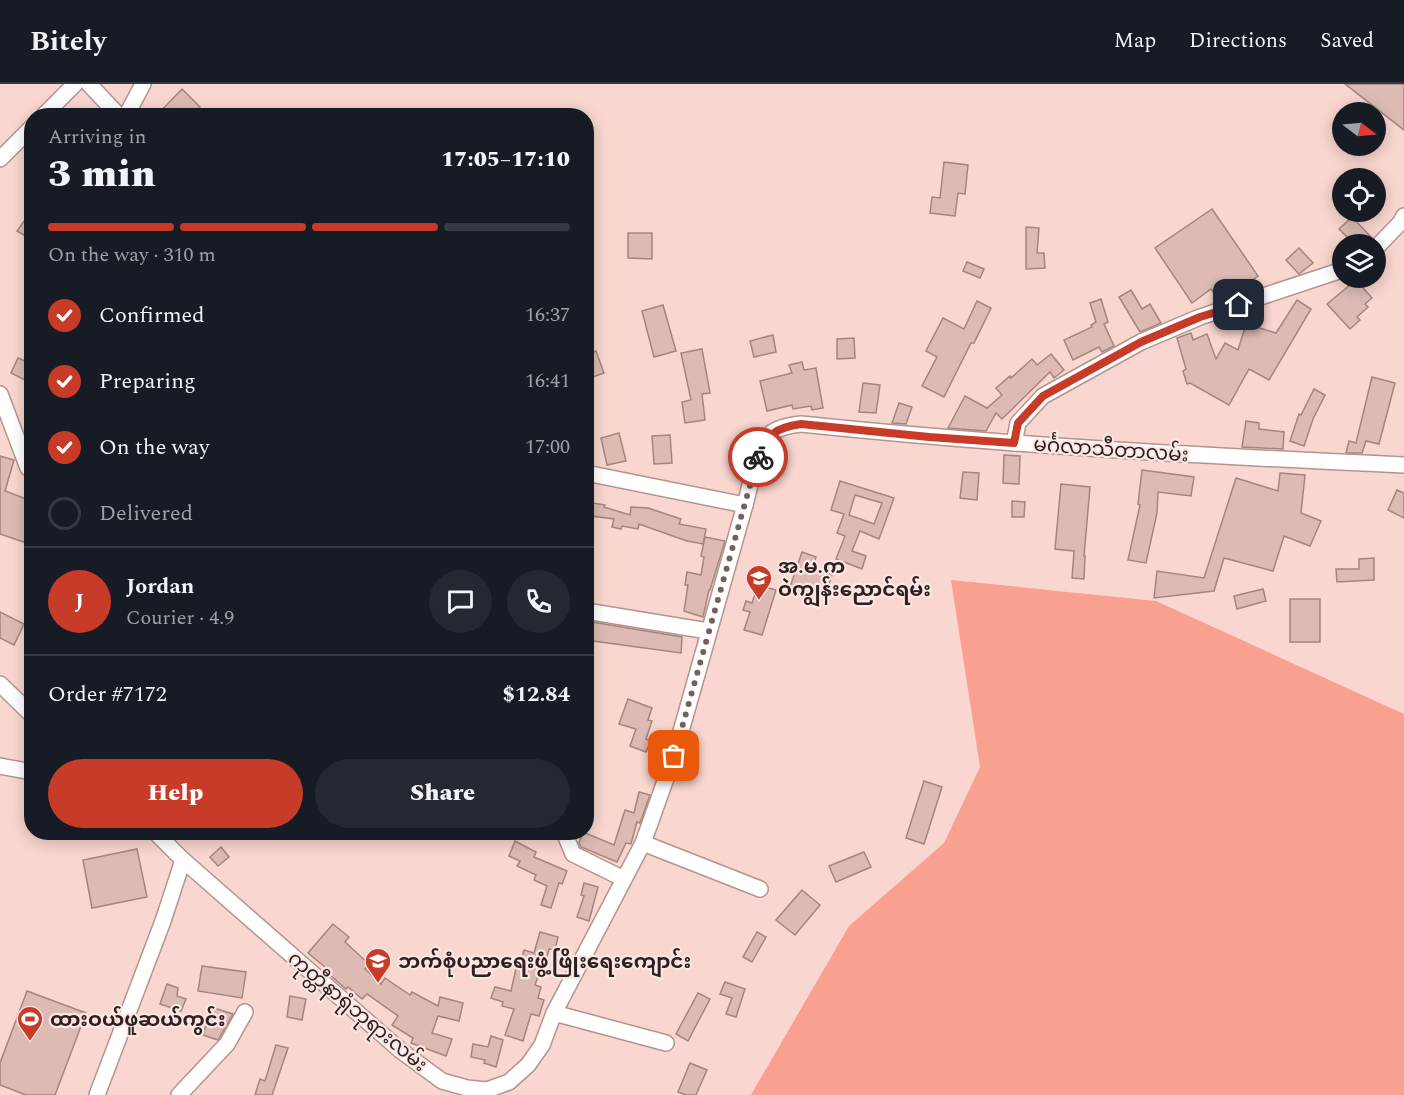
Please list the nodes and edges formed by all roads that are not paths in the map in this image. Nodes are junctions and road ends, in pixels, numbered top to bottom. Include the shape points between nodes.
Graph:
1 (75, 84) edge
2 (89, 84) edge
3 (143, 84) edge
4 (51, 108) edge
5 (112, 108) edge
6 (130, 108) edge
7 (24, 135) edge
8 (0, 159) edge
9 (1404, 216) edge
10 (1386, 238) edge
11 (1332, 273) edge
12 (0, 394) edge
13 (1014, 443) junction
14 (24, 457) edge
15 (1404, 465) edge
16 (594, 475) edge
17 (745, 505) junction
18 (594, 612) edge
19 (708, 631) junction
20 (0, 684) edge
21 (24, 707) edge
22 (0, 766) edge
23 (24, 770) edge
24 (163, 840) edge
25 (567, 840) edge
26 (643, 843) junction
27 (183, 860) junction
28 (624, 879) junction
29 (760, 889) dead end
30 (245, 1012) dead end
31 (554, 1013) junction
32 (666, 1043) dead end
33 (97, 1095) edge
34 (179, 1095) edge

1 - 4 street
2 - 5 street
3 - 6 street
7 - 8 street
9 - 10 street
11 - 13 street via 1200,317 1141,342 1043,396 1018,423
12 - 14 street
13 - 15 street, မင်္ဂလာသီတာလမ်း
13 - 17 street, မင်္ဂလာသီတာလမ်း via 788,426 770,434 758,456
16 - 17 street
17 - 19 street, ကုတ္တီနာရုံဘုရားလမ်း
18 - 19 street
19 - 26 street, ကုတ္တီနာရုံဘုရားလမ်း via 674,756
20 - 21 street
22 - 23 street
24 - 27 street, ကုတ္တီနာရုံဘုရားလမ်း
25 - 28 street via 573,854
26 - 28 street, ကုတ္တီနာရုံဘုရားလမ်း
26 - 29 street
27 - 31 street, ကုတ္တီနာရုံဘုရားလမ်း via 400,1050 442,1081 487,1090 509,1082 542,1045
27 - 33 street
28 - 31 street, ကုတ္တီနာရုံဘုရားလမ်း
30 - 34 street via 227,1044
31 - 32 street

